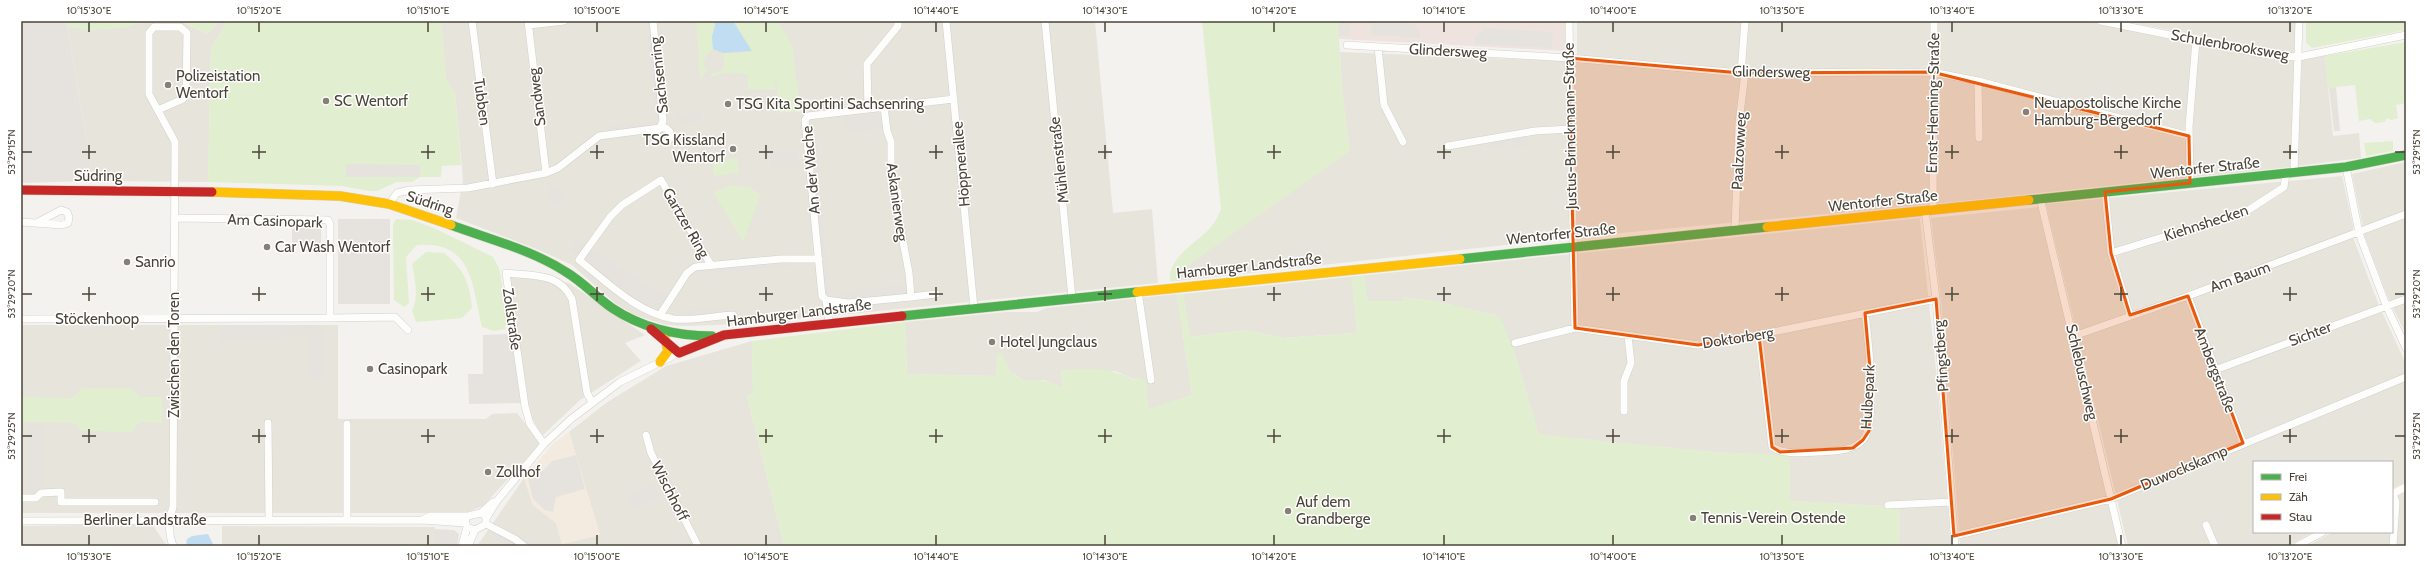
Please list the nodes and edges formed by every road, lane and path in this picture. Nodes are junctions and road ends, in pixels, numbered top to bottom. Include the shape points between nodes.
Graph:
1 (472, 21) edge
2 (564, 21) edge
3 (652, 21) edge
4 (898, 21) edge
5 (946, 21) edge
6 (1045, 21) edge
7 (1568, 21) edge
8 (1746, 21) edge
9 (1934, 21) edge
10 (2101, 21) edge
11 (2299, 21) edge
12 (529, 23) edge
13 (2406, 36) edge
14 (2196, 40) junction
15 (1347, 45) dead end
16 (1378, 47) junction
17 (2299, 57) junction
18 (1569, 58) junction
19 (1932, 72) junction
20 (1743, 73) junction
21 (1978, 81) junction
22 (954, 99) junction
23 (884, 107) junction
24 (868, 109) junction
25 (158, 110) junction
26 (1570, 129) junction
27 (2189, 136) junction
28 (1979, 138) dead end
29 (1403, 142) dead end
30 (1448, 146) dead end
31 (2406, 156) edge
32 (2346, 167) junction
33 (546, 173) junction
34 (2290, 173) junction
35 (2190, 183) junction
36 (493, 184) junction
37 (21, 190) edge
38 (174, 190) junction
39 (2105, 192) junction
40 (2040, 198) junction
41 (389, 204) junction
42 (1929, 210) junction
43 (2406, 214) edge
44 (174, 218) junction
45 (21, 222) edge
46 (38, 222) dead end
47 (1735, 230) junction
48 (2359, 233) junction
49 (1572, 247) junction
50 (2112, 253) junction
51 (819, 259) junction
52 (711, 265) junction
53 (1362, 268) joint
54 (1138, 291) junction
55 (936, 294) dead end
56 (2188, 296) junction
57 (912, 297) junction
58 (1072, 298) junction
59 (1936, 299) junction
60 (2406, 299) edge
61 (826, 300) junction
62 (2386, 305) junction
63 (974, 308) junction
64 (1865, 313) junction
65 (733, 315) dead end
66 (660, 316) junction
67 (2130, 316) junction
68 (174, 318) junction
69 (330, 318) junction
70 (21, 319) edge
71 (829, 323) junction
72 (1575, 328) junction
73 (652, 329) junction
74 (408, 330) dead end
75 (675, 334) junction
76 (724, 335) junction
77 (1628, 336) junction
78 (1759, 336) junction
79 (2074, 336) junction
80 (664, 338) junction
81 (1515, 343) dead end
82 (2406, 348) edge
83 (679, 353) junction
84 (660, 362) junction
85 (2215, 370) junction
86 (2406, 377) edge
87 (1151, 380) dead end
88 (592, 402) junction
89 (1624, 411) dead end
90 (268, 423) dead end
91 (347, 424) dead end
92 (646, 435) dead end
93 (2243, 443) junction
94 (544, 444) junction
95 (2406, 487) edge
96 (2393, 494) edge
97 (2393, 496) edge
98 (21, 498) edge
99 (2111, 499) junction
100 (155, 502) dead end
101 (1952, 502) junction
102 (1888, 505) dead end
103 (485, 518) junction
104 (169, 520) junction
105 (269, 520) junction
106 (347, 520) junction
107 (21, 521) edge
108 (467, 522) junction
109 (2206, 525) dead end
110 (475, 530) junction
111 (2320, 533) edge
112 (1954, 536) junction
113 (173, 546) edge
114 (462, 546) edge
115 (468, 546) edge
116 (524, 546) edge
117 (698, 546) edge
118 (1955, 546) edge
119 (2122, 546) edge
120 (2215, 546) edge
121 (2297, 546) edge
122 (2393, 546) edge

1 - 36 street, Tubben
2 - 12 street
3 - 33 street, Sachsenring via 664,121 659,129 599,136 558,168
4 - 24 street via 898,26 867,64
5 - 22 street, Höppnerallee
6 - 58 street, Mühlenstraße
7 - 18 street, Justus-Brinckmann-Straße
8 - 20 street, Paalzowweg
9 - 19 street, Ernst-Henning-Straße
10 - 14 street, Schulenbrooksweg
11 - 17 street
12 - 33 street, Sandweg
13 - 17 street, Schulenbrooksweg
14 - 17 street, Schulenbrooksweg via 2268,55
14 - 27 street
15 - 16 street, Glindersweg
16 - 18 street, Glindersweg
16 - 29 street via 1384,105
17 - 34 street
18 - 20 street, Glindersweg
18 - 26 street, Justus-Brinckmann-Straße
19 - 20 street, Glindersweg
19 - 21 street, Glindersweg
19 - 42 street, Ernst-Henning-Straße
20 - 47 street, Paalzowweg
21 - 27 street, Glindersweg
21 - 28 street
22 - 23 street, An der Wache
22 - 63 street, Höppnerallee
23 - 24 street, An der Wache
23 - 57 street, Askanierweg via 891,142 891,183 898,192 898,220
24 - 51 street, An der Wache via 808,116 805,120
25 - 25 street via 149,94 149,33 154,27 180,27 186,33 186,94 183,99
25 - 38 street via 175,142
26 - 30 street via 1535,131
26 - 49 street, Justus-Brinckmann-Straße
27 - 35 street
31 - 32 main road, Wentorfer Straße
32 - 34 main road, Wentorfer Straße
32 - 48 street
33 - 36 street, Sachsenring
34 - 35 main road, Wentorfer Straße
34 - 50 street, Kiehnshecken via 2284,187 2247,211
35 - 39 main road, Wentorfer Straße
36 - 41 street, Sachsenring via 454,189 409,190 397,193
37 - 38 main road, Südring
38 - 41 main road, Südring via 315,194
38 - 44 street, Zwischen den Toren
39 - 40 main road, Wentorfer Straße
39 - 50 street
40 - 42 main road, Wentorfer Straße
40 - 79 street, Schlebuschweg
41 - 73 main road, Südring via 543,259 567,272 612,308
42 - 47 main road, Wentorfer Straße
42 - 59 street, Pfingstberg
43 - 48 street, Am Baum
44 - 68 street, Zwischen den Toren
44 - 69 street, Am Casinopark via 328,220
45 - 46 street
47 - 49 main road, Wentorfer Straße
48 - 56 street, Am Baum
48 - 62 street
49 - 53 main road, Wentorfer Straße
49 - 72 street, Justus-Brinckmann-Straße
50 - 67 street
51 - 52 street, Gartzer Ring via 782,259
51 - 61 street, An der Wache via 822,296
52 - 66 street, Gartzer Ring via 695,267 687,273
52 - 66 street, Gartzer Ring via 661,180 622,205 610,217 579,260 629,299
53 - 54 main road, Hamburger Landstraße
54 - 58 main road, Hamburger Landstraße
54 - 87 street
55 - 57 street
56 - 67 street, Am Baum
56 - 85 street, Ambergstraße
57 - 61 street via 848,303
58 - 63 main road, Hamburger Landstraße
59 - 64 street, Doktorberg
59 - 101 street, Pfingstberg
60 - 62 street, Sichter
61 - 71 street, An der Wache
62 - 82 street
62 - 85 street, Sichter
63 - 71 main road, Hamburger Landstraße
64 - 78 street, Doktorberg
64 - 78 street, Hulbepark via 1871,380 1869,431 1853,448 1823,452 1780,452 1772,448
65 - 66 street, Gartzer Ring via 676,319
67 - 79 street, Am Baum
68 - 69 street
68 - 70 street, Stöckenhoop
68 - 104 street, Zwischen den Toren via 173,507
69 - 74 street via 395,317
71 - 76 main road, Hamburger Landstraße
72 - 77 street, Doktorberg
72 - 81 street, Doktorberg
73 - 75 main road, Südring
73 - 80 main road, Südring
75 - 76 main road, Südring via 696,337
75 - 83 main road via 680,341
76 - 83 main road, Hamburger Landstraße
77 - 78 street, Doktorberg via 1698,345
77 - 89 street via 1631,363 1624,381
79 - 99 street, Schlebuschweg
80 - 83 main road, Südring
80 - 84 main road via 668,351
83 - 84 street, Hamburger Landstraße
84 - 88 street, Hamburger Landstraße via 620,382
85 - 93 street, Ambergstraße
86 - 93 street, Duwockskamp
88 - 94 street, Hamburger Landstraße
88 - 94 street, Zollstraße via 587,392 572,299 568,290 552,279 506,273 525,406 530,424
90 - 105 street
91 - 106 street
92 - 117 street, Wischhoff via 651,453
93 - 99 street, Duwockskamp
94 - 103 street, Hamburger Landstraße
95 - 96 street
97 - 122 street via 2396,502
98 - 100 street, Berliner Landstraße via 36,498 41,493 61,492 61,502
99 - 112 street, Duwockskamp
99 - 119 street, Schlebuschweg
101 - 102 street
101 - 112 street, Pfingstberg
103 - 108 street
103 - 110 street
103 - 116 street
104 - 105 street, Berliner Landstraße
104 - 107 street, Berliner Landstraße
104 - 113 street, Zwischen den Toren
105 - 106 street, Berliner Landstraße
106 - 108 street, Berliner Landstraße via 422,520 430,516
108 - 110 street
108 - 114 street
109 - 120 street
110 - 115 street
111 - 121 street
112 - 118 street, Pfingstberg

